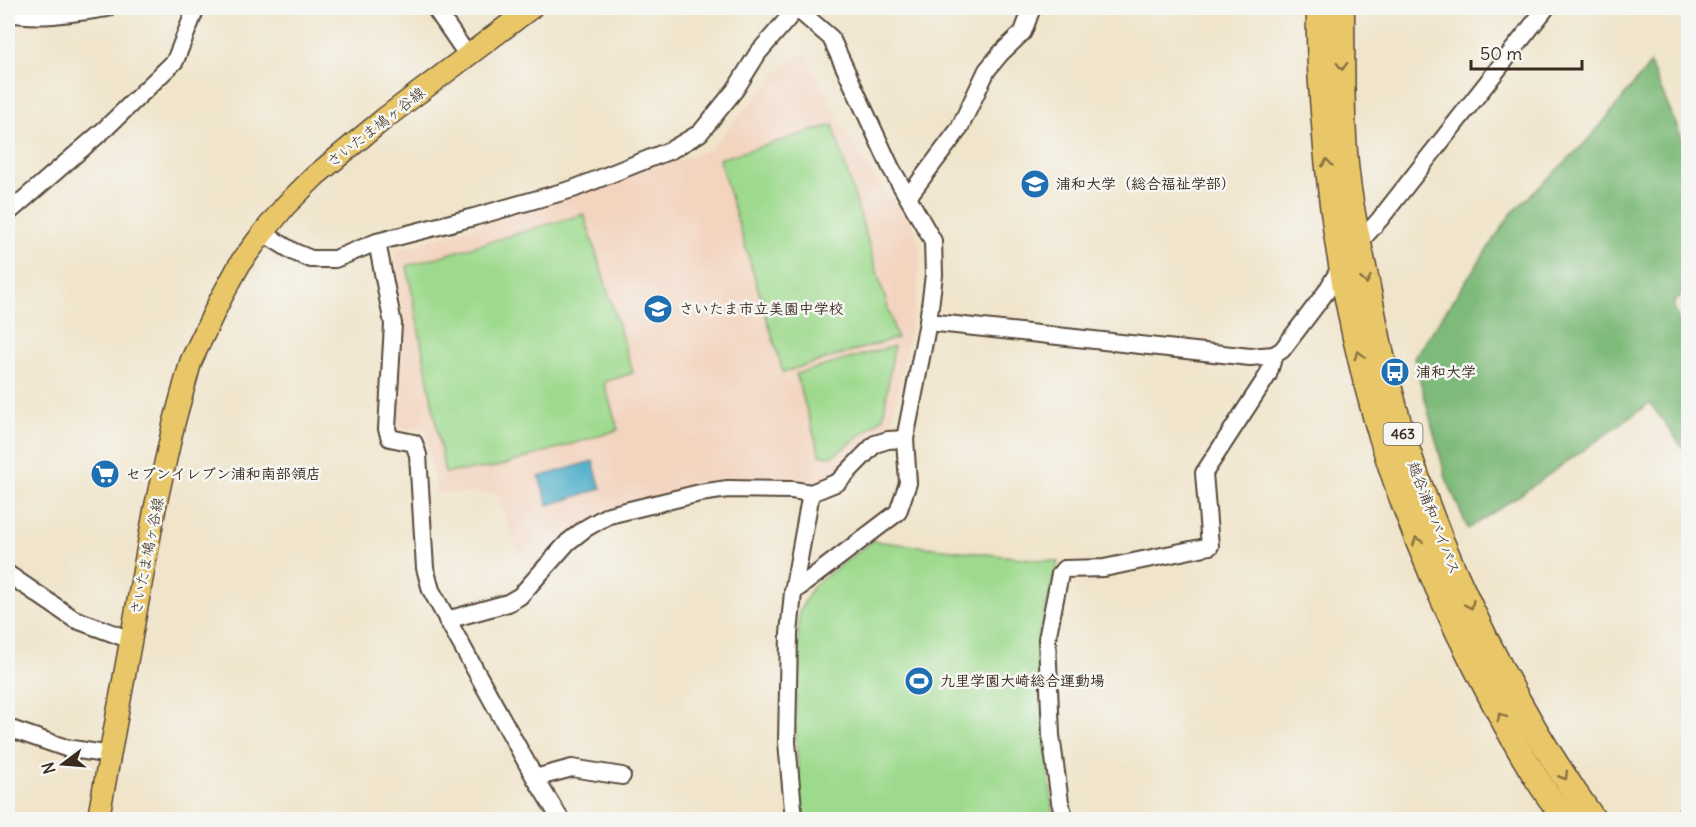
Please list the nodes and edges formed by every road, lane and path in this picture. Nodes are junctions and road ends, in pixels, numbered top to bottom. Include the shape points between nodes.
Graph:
1 (107, 8) edge
2 (196, 8) edge
3 (435, 8) edge
4 (531, 8) edge
5 (796, 8) edge
6 (1032, 8) edge
7 (1319, 8) edge
8 (1342, 8) edge
9 (1546, 8) edge
10 (8, 13) edge
11 (468, 56) junction
12 (908, 197) junction
13 (8, 213) edge
14 (263, 232) junction
15 (377, 242) junction
16 (1359, 243) junction
17 (1340, 268) junction
18 (928, 322) junction
19 (1274, 355) junction
20 (905, 439) junction
21 (811, 493) junction
22 (8, 574) edge
23 (793, 592) junction
24 (447, 620) junction
25 (131, 640) junction
26 (8, 728) edge
27 (111, 755) junction
28 (622, 776) dead end
29 (535, 777) junction
30 (1689, 813) edge
31 (98, 819) edge
32 (561, 819) edge
33 (794, 819) edge
34 (1065, 819) edge
35 (1566, 819) edge
36 (1594, 819) edge
37 (1681, 819) edge

1 - 10 street via 55,15
2 - 13 street via 175,61 106,128
3 - 11 street
4 - 11 main road, さいたま鳩ヶ谷線
5 - 12 street via 831,38
5 - 15 street via 700,134 671,150 573,189
6 - 12 street via 1023,32 987,70 959,129
17 -> 7 highway, 越谷浦和バイパス / 463 via 1318,59
8 -> 16 highway, 越谷浦和バイパス / 463 via 1343,119 1350,201
9 - 16 street
11 - 14 main road, さいたま鳩ヶ谷線 via 315,176
12 - 18 street via 933,241 934,275
14 - 15 street via 311,259 336,259
14 - 25 main road, さいたま鳩ヶ谷線 via 241,262 191,361 174,423
15 - 24 street via 393,324 387,429 390,438 414,443 418,455 426,568 431,590
16 - 17 street
16 -> 36 highway, 越谷浦和バイパス / 463 via 1382,360 1406,445 1448,558 1524,708
17 - 19 street via 1326,292
35 -> 17 highway, 越谷浦和バイパス / 463 via 1505,724 1426,565 1377,427
18 - 19 street via 1250,357
18 - 20 street
19 - 34 street via 1268,375 1204,473 1210,546 1104,568 1064,569 1060,574 1047,639 1051,735
20 - 21 street via 876,444 837,482
20 - 23 street via 908,483 898,512
21 - 23 street
21 - 24 street via 728,489 700,492 609,515 568,543 520,596
22 - 25 street via 74,619
23 - 33 street via 788,742
24 - 29 street
25 - 27 main road, さいたま鳩ヶ谷線
26 - 27 street via 66,748
27 - 31 main road, さいたま鳩ヶ谷線
28 - 29 street via 572,768
29 - 32 street
30 - 37 street

